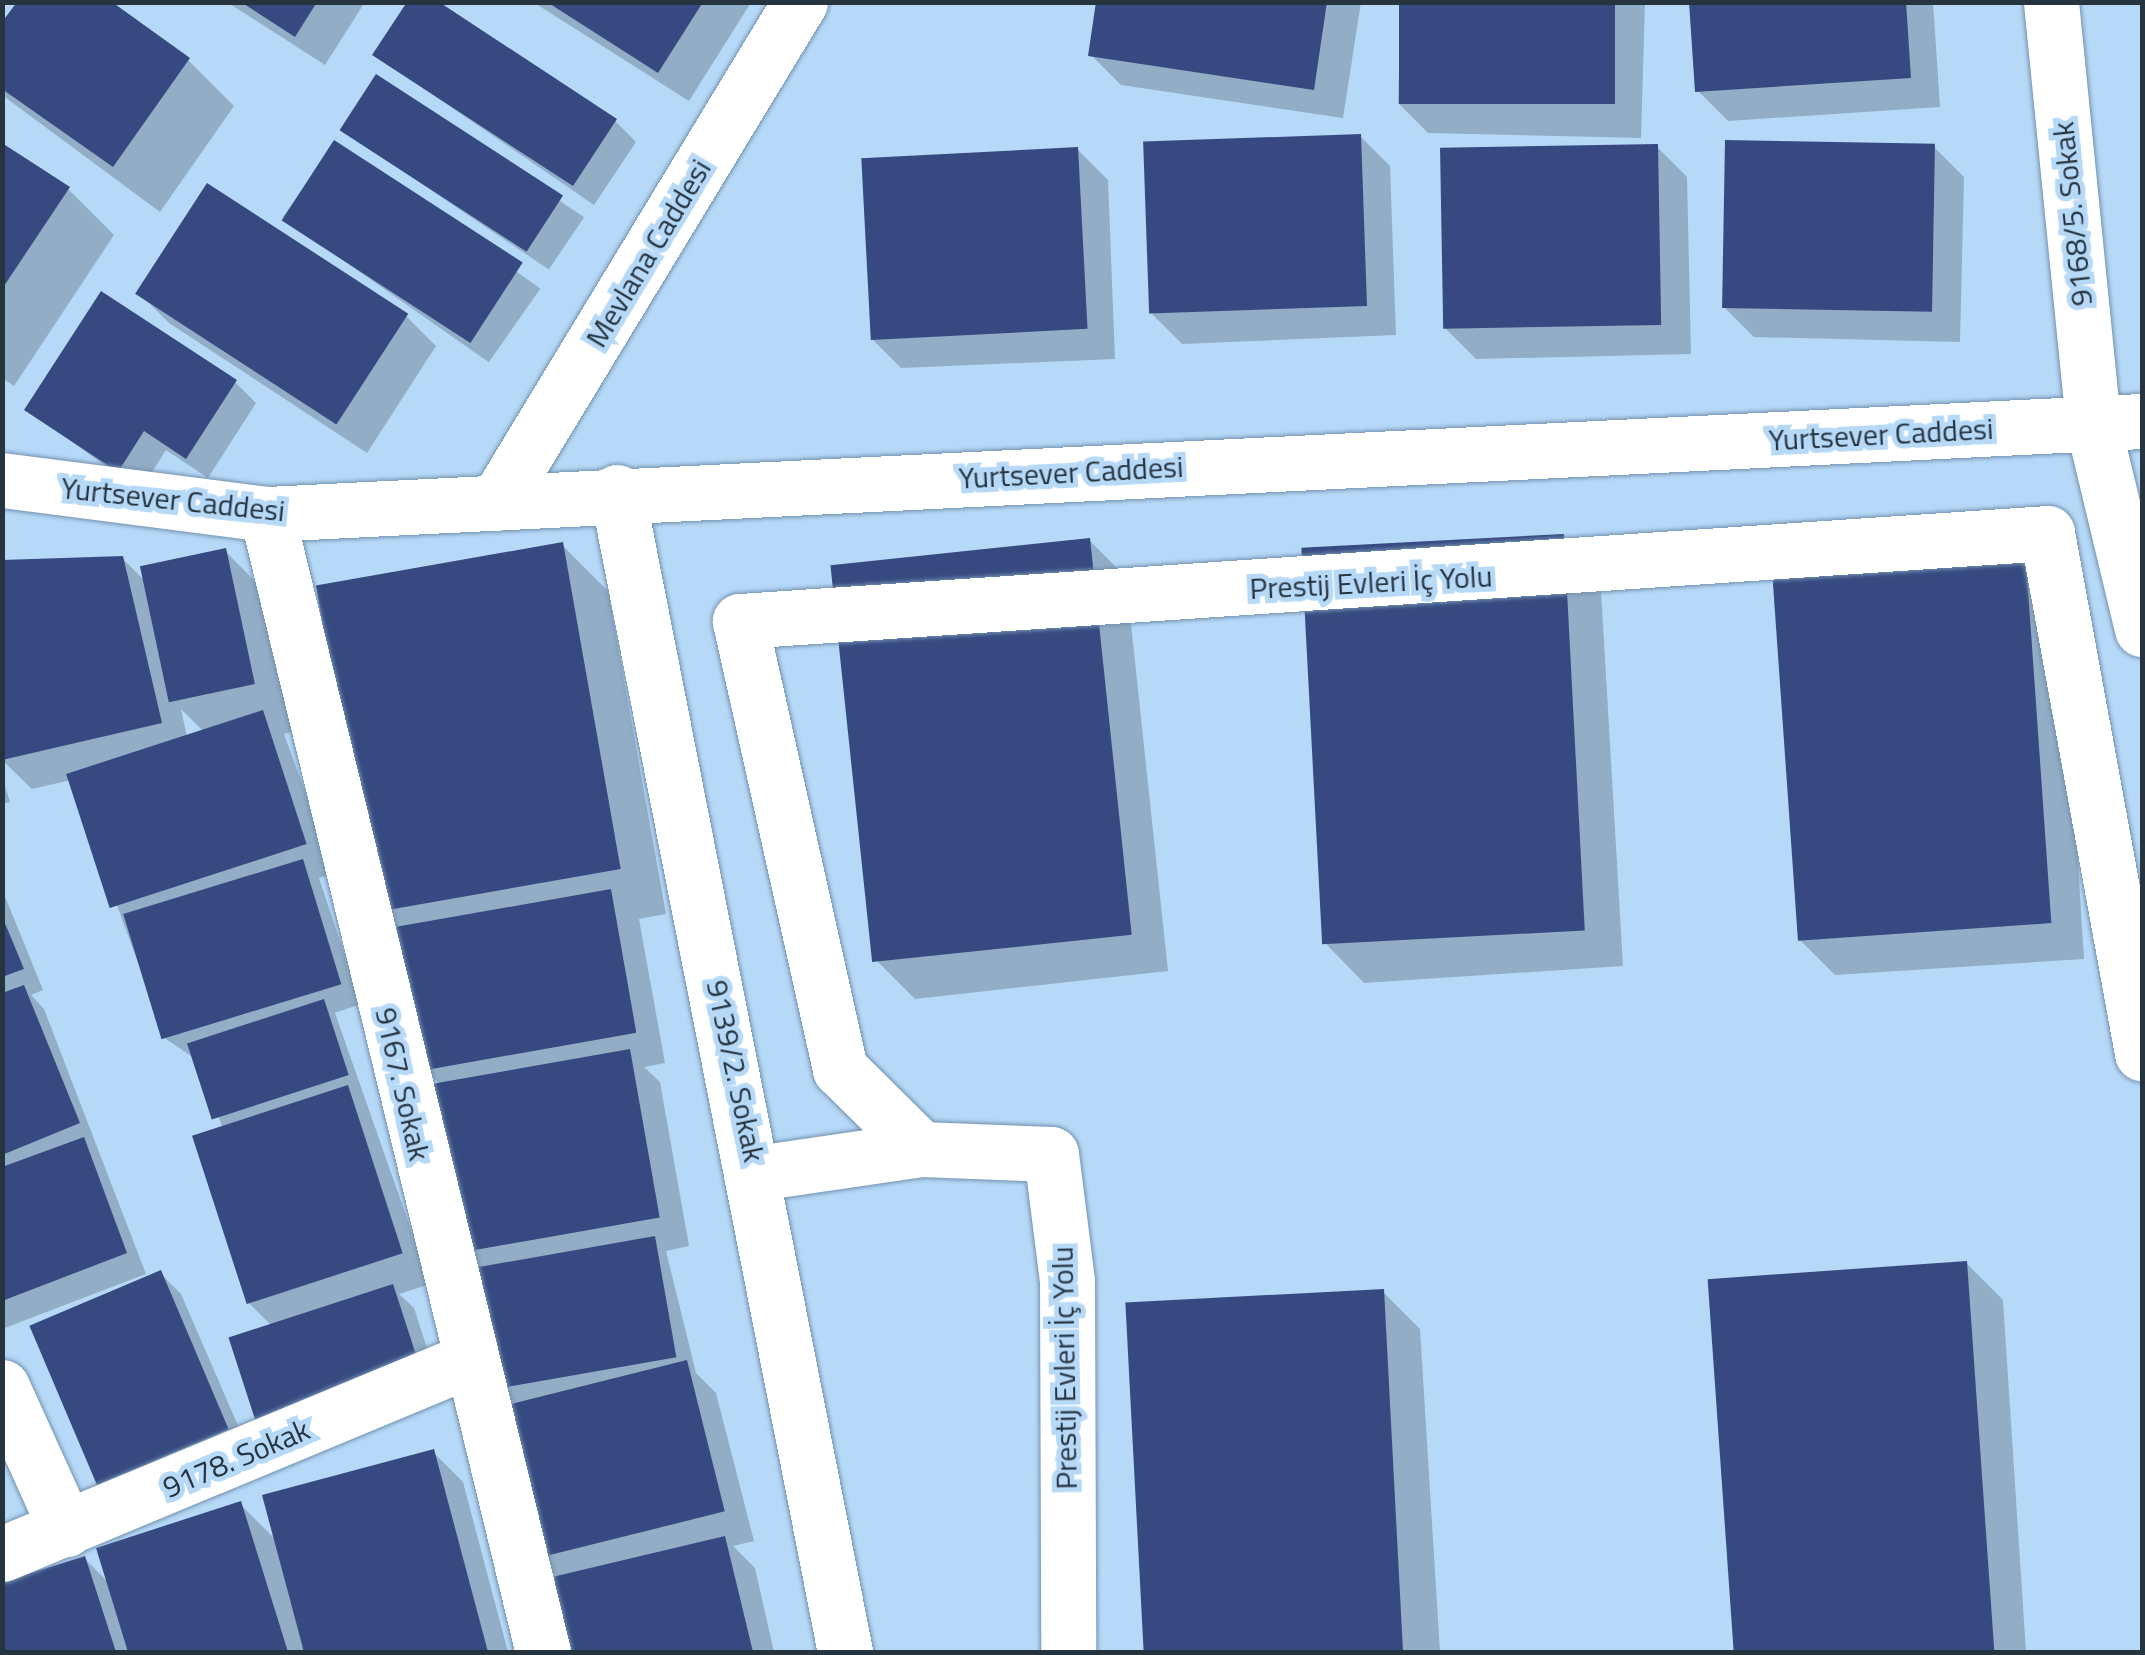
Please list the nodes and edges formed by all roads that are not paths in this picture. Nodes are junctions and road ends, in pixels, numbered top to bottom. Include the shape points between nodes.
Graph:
1 (800, 2) edge
2 (2051, 2) edge
3 (2118, 423) edge
4 (2, 480) edge
5 (617, 492) junction
6 (496, 503) junction
7 (267, 514) junction
8 (2142, 629) edge
9 (2142, 1052) edge
10 (921, 1150) junction
11 (756, 1173) junction
12 (470, 1360) junction
13 (2, 1387) edge
14 (66, 1529) junction
15 (2, 1554) edge
16 (543, 1652) edge
17 (845, 1652) edge
18 (1068, 1652) edge

1 - 6 street, Mevlana Caddesi
2 - 3 street, 9168/5. Sokak
3 - 5 street, Yurtsever Caddesi
3 - 8 street, 9168/5. Sokak
4 - 7 street, Yurtsever Caddesi
5 - 6 street, Yurtsever Caddesi
5 - 11 street, 9139/2. Sokak
6 - 7 street, Yurtsever Caddesi
7 - 12 street, 9167. Sokak
9 - 10 street, Prestij Evleri İç Yolu via 2047,533 740,620 840,1069
10 - 11 street, Prestij Evleri İç Yolu
10 - 18 street, Prestij Evleri İç Yolu via 1051,1154 1067,1281
11 - 17 street, 9139/2. Sokak
12 - 14 street, 9178. Sokak
12 - 16 street, 9167. Sokak
13 - 14 street
14 - 15 street, 9178. Sokak

